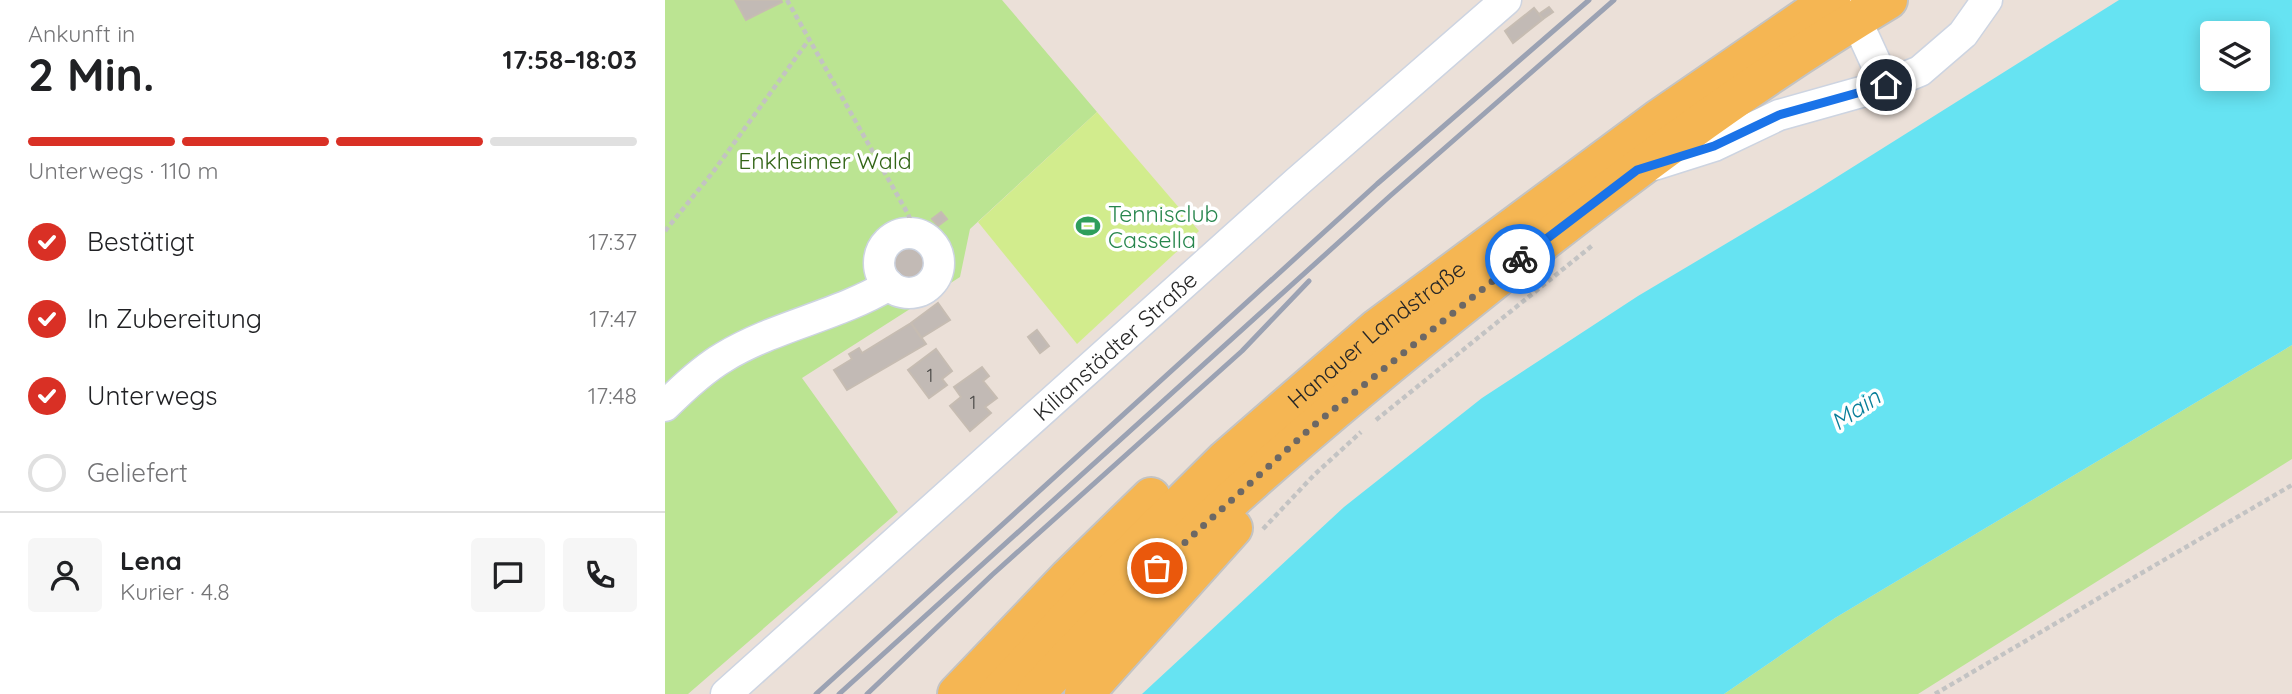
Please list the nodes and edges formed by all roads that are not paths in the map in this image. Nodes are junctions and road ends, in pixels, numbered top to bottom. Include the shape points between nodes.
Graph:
1 (1506, 0) edge
2 (1987, 0) edge
3 (1855, 5) edge
4 (1886, 85) junction
5 (1637, 170) junction
6 (889, 285) junction
7 (1376, 329) junction
8 (1363, 384) junction
9 (665, 406) edge
10 (726, 694) edge
11 (957, 694) edge
12 (997, 694) edge
13 (1035, 694) edge
14 (1084, 694) edge

1 - 10 street, Kilianstädter Straße
2 - 4 street via 1948,50 1920,71
3 - 4 street
3 - 5 main road, Hanauer Landstraße via 1768,76
3 - 7 main road, Hanauer Landstraße via 1657,120
4 - 5 street via 1779,115 1714,146
5 - 8 main road, Hanauer Landstraße
6 - 6 street via 915,293 931,284 938,253 929,240 915,233 894,237 880,255 882,276
6 - 9 street via 858,304 723,357
7 - 11 main road via 1306,368 1210,444 1132,514
7 - 12 main road, Hanauer Landstraße via 1217,467
8 - 13 main road, Hanauer Landstraße via 1202,524
8 - 14 main road

